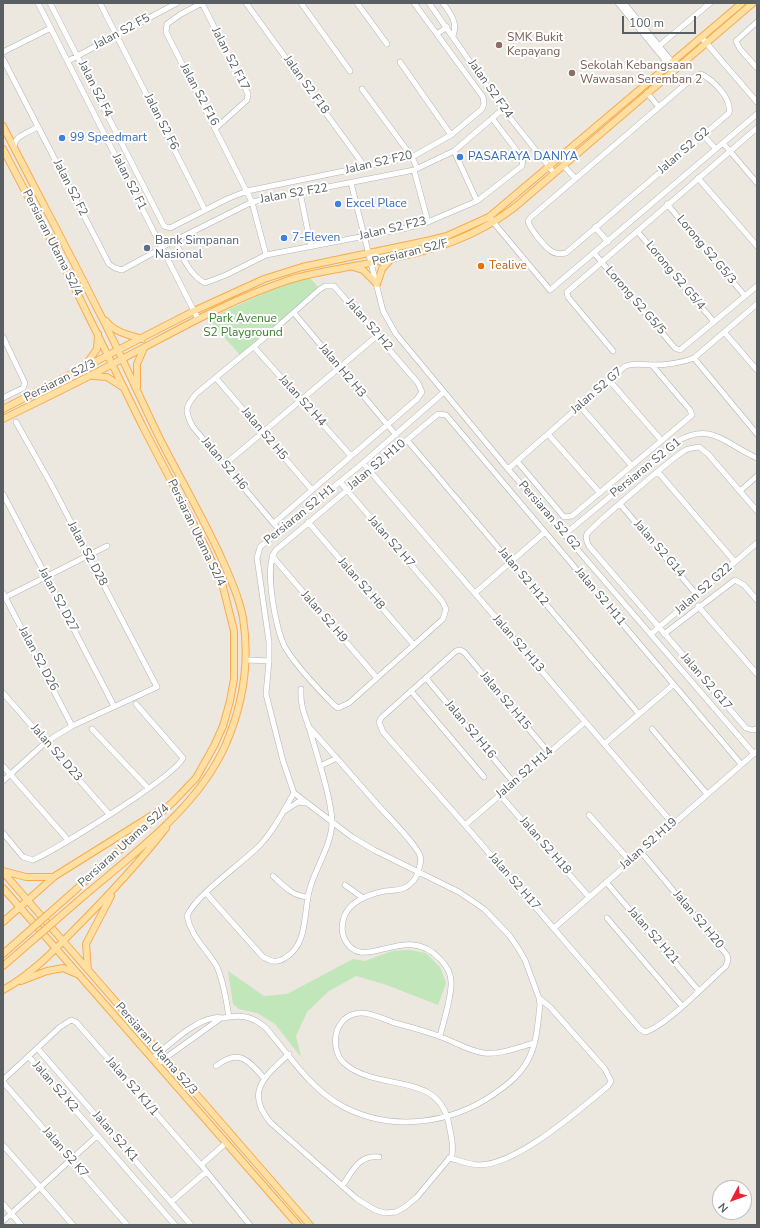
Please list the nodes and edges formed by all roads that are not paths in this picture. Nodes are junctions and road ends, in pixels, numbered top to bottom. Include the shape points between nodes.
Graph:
1 (38, 3) edge
2 (50, 3) edge
3 (100, 3) edge
4 (177, 3) edge
5 (202, 3) edge
6 (246, 3) edge
7 (300, 3) edge
8 (357, 3) edge
9 (414, 3) edge
10 (429, 3) edge
11 (443, 3) edge
12 (618, 3) edge
13 (624, 3) edge
14 (710, 3) edge
15 (742, 3) edge
16 (754, 3) edge
17 (757, 22) edge
18 (447, 27) junction
19 (51, 28) junction
20 (437, 34) junction
21 (116, 35) junction
22 (453, 36) junction
23 (704, 40) junction
24 (387, 44) dead end
25 (659, 46) junction
26 (3, 52) edge
27 (78, 56) junction
28 (3, 59) edge
29 (68, 61) junction
30 (400, 62) dead end
31 (670, 63) junction
32 (757, 68) edge
33 (676, 70) junction
34 (350, 71) dead end
35 (362, 89) dead end
36 (647, 93) junction
37 (757, 102) edge
38 (658, 106) junction
39 (503, 109) junction
40 (757, 114) edge
41 (492, 118) junction
42 (3, 126) edge
43 (38, 127) junction
44 (216, 128) junction
45 (757, 128) edge
46 (8, 135) junction
47 (451, 135) junction
48 (703, 135) junction
49 (18, 138) junction
50 (723, 143) junction
51 (14, 147) junction
52 (3, 149) edge
53 (716, 149) junction
54 (454, 151) junction
55 (730, 151) junction
56 (412, 157) junction
57 (563, 165) junction
58 (365, 167) junction
59 (550, 167) junction
60 (415, 169) junction
61 (554, 173) junction
62 (575, 178) junction
63 (698, 178) junction
64 (351, 183) junction
65 (757, 183) edge
66 (247, 191) junction
67 (300, 192) junction
68 (477, 201) junction
69 (252, 202) junction
70 (667, 204) junction
71 (205, 210) junction
72 (489, 217) junction
73 (428, 222) junction
74 (494, 222) junction
75 (595, 227) junction
76 (168, 228) joint
77 (637, 231) junction
78 (364, 236) junction
79 (174, 239) junction
80 (608, 242) junction
81 (757, 246) edge
82 (162, 247) junction
83 (311, 247) junction
84 (594, 253) junction
85 (370, 254) junction
86 (266, 255) junction
87 (391, 259) junction
88 (601, 261) junction
89 (372, 263) junction
90 (351, 267) junction
91 (377, 284) junction
92 (757, 286) edge
93 (745, 296) junction
94 (756, 306) edge
95 (97, 308) junction
96 (194, 311) junction
97 (294, 313) junction
98 (198, 319) junction
99 (714, 322) junction
100 (724, 332) junction
101 (98, 334) junction
102 (378, 335) junction
103 (3, 337) edge
104 (142, 339) junction
105 (145, 347) junction
106 (254, 347) junction
107 (118, 351) junction
108 (613, 351) dead end
109 (109, 356) junction
110 (694, 358) junction
111 (122, 360) junction
112 (113, 364) junction
113 (652, 365) junction
114 (340, 368) junction
115 (82, 370) junction
116 (757, 370) edge
117 (88, 376) junction
118 (216, 378) junction
119 (609, 380) junction
120 (125, 389) junction
121 (137, 389) junction
122 (444, 392) junction
123 (3, 398) edge
124 (302, 400) junction
125 (580, 406) junction
126 (3, 409) edge
127 (442, 413) joint
128 (3, 419) edge
129 (16, 422) dead end
130 (389, 426) junction
131 (263, 432) junction
132 (396, 434) junction
133 (548, 434) junction
134 (757, 434) edge
135 (407, 440) junction
136 (661, 440) junction
137 (351, 456) junction
138 (757, 458) edge
139 (517, 461) junction
140 (363, 463) junction
141 (224, 465) junction
142 (631, 465) junction
143 (508, 469) junction
144 (370, 471) junction
145 (658, 472) junction
146 (757, 476) edge
147 (340, 482) junction
148 (312, 490) junction
149 (347, 490) junction
150 (740, 491) junction
151 (600, 493) junction
152 (3, 494) edge
153 (620, 504) junction
154 (757, 511) edge
155 (308, 522) junction
156 (274, 523) junction
157 (280, 531) junction
158 (545, 532) junction
159 (565, 534) junction
160 (757, 544) edge
161 (107, 546) dead end
162 (88, 556) junction
163 (272, 556) junction
164 (511, 562) junction
165 (735, 562) junction
166 (46, 577) junction
167 (475, 593) junction
168 (698, 594) junction
169 (4, 596) edge
170 (757, 600) edge
171 (698, 606) junction
172 (659, 628) junction
173 (651, 634) junction
174 (664, 634) junction
175 (414, 645) junction
176 (247, 660) junction
177 (269, 661) junction
178 (757, 674) edge
179 (377, 678) junction
180 (426, 678) junction
181 (673, 684) junction
182 (301, 689) dead end
183 (411, 691) junction
184 (3, 693) edge
185 (136, 704) dead end
186 (114, 706) junction
187 (639, 714) junction
188 (585, 722) junction
189 (72, 726) junction
190 (308, 726) junction
191 (92, 728) dead end
192 (757, 728) edge
193 (652, 729) dead end
194 (46, 742) junction
195 (604, 744) junction
196 (755, 752) edge
197 (549, 753) junction
198 (337, 758) junction
199 (743, 763) junction
200 (3, 766) edge
201 (320, 766) junction
202 (10, 774) junction
203 (484, 777) dead end
204 (3, 781) edge
205 (514, 783) junction
206 (148, 788) junction
207 (294, 792) junction
208 (707, 794) junction
209 (500, 795) junction
210 (174, 801) junction
211 (307, 803) junction
212 (109, 814) junction
213 (281, 814) junction
214 (176, 815) junction
215 (589, 815) dead end
216 (332, 821) junction
217 (672, 824) junction
218 (465, 825) junction
219 (3, 833) edge
220 (68, 840) junction
221 (641, 852) junction
222 (630, 861) junction
223 (3, 871) edge
224 (419, 871) junction
225 (55, 876) junction
226 (273, 876) dead end
227 (606, 882) junction
228 (345, 885) dead end
229 (3, 888) edge
230 (115, 890) junction
231 (206, 893) junction
232 (308, 897) junction
233 (589, 897) junction
234 (363, 898) junction
235 (27, 900) junction
236 (19, 906) junction
237 (607, 918) dead end
238 (3, 922) edge
239 (554, 928) junction
240 (63, 941) junction
241 (56, 949) junction
242 (3, 954) edge
243 (3, 966) edge
244 (88, 970) junction
245 (78, 974) junction
246 (16, 983) junction
247 (3, 990) edge
248 (699, 991) junction
249 (539, 998) junction
250 (682, 1006) junction
251 (229, 1016) junction
252 (221, 1018) junction
253 (645, 1032) joint
254 (440, 1036) junction
255 (178, 1038) junction
256 (534, 1043) junction
257 (183, 1044) junction
258 (38, 1049) junction
259 (160, 1053) junction
260 (289, 1054) junction
261 (29, 1057) junction
262 (164, 1058) junction
263 (152, 1059) junction
264 (157, 1064) junction
265 (216, 1066) dead end
266 (264, 1078) junction
267 (3, 1081) edge
268 (448, 1117) junction
269 (97, 1136) junction
270 (226, 1143) junction
271 (3, 1146) edge
272 (379, 1157) dead end
273 (449, 1158) junction
274 (71, 1160) junction
275 (201, 1165) junction
276 (206, 1172) junction
277 (342, 1186) junction
278 (40, 1188) junction
279 (171, 1202) junction
280 (3, 1204) edge
281 (12, 1214) junction
282 (3, 1220) edge
283 (21, 1225) edge
284 (73, 1225) edge
285 (127, 1225) edge
286 (175, 1225) edge
287 (191, 1225) edge
288 (250, 1225) edge
289 (298, 1225) edge
290 (310, 1225) edge

1 - 19 street, Jalan S2 F1
2 - 27 street, Jalan S2 F4
3 - 21 street, Jalan S2 F6
4 - 21 street, Jalan S2 F5
5 - 44 street, Jalan S2 F17 via 248,94 247,100
5 - 44 street, Jalan S2 F16 via 167,24 166,32
6 - 58 street, Jalan S2 F18
7 - 34 street
8 - 24 street
9 - 20 street, Jalan S2 F20
10 - 18 street, Jalan S2 F24
11 - 22 street via 454,20 456,27
12 - 31 street
13 - 25 street
14 - 25 street
15 - 23 main road, Persiaran S2/F
16 - 23 main road, Persiaran S2/F
17 - 32 street via 736,41
18 - 20 street
18 - 22 street, Jalan S2 F24
19 - 26 street
19 - 29 street, Jalan S2 F1
20 - 47 street, Jalan S2 F20 via 483,97 484,104 482,109
21 - 27 street, Jalan S2 F5
21 - 71 street, Jalan S2 F6
22 - 39 street, Jalan S2 F24
23 - 31 main road, Persiaran S2/F
23 - 33 main road, Persiaran S2/F
23 - 37 street
25 - 31 street
27 - 29 street, Jalan S2 F5
27 - 76 street, Jalan S2 F4 via 164,226
28 - 43 street, Jalan S2 F2
29 - 82 street, Jalan S2 F1
30 - 47 street
31 - 33 street
31 - 59 main road, Persiaran S2/F
33 - 36 main road, Persiaran S2/F
35 - 56 street
36 - 38 street
36 - 57 main road, Persiaran S2/F
38 - 48 street, Jalan S2 G2 via 695,76 701,74 708,78 728,100 730,107 729,113
38 - 62 street, Jalan S2 G2
39 - 41 street, Jalan S2 F22
39 - 59 street, Jalan S2 F24
40 - 50 street
41 - 54 street, Jalan S2 F22
41 - 68 street, Jalan S2 F23 via 523,163
42 - 46 main road, Persiaran Utama S2/4
43 - 49 street
43 - 82 street, Jalan S2 F2 via 112,266 122,270
44 - 66 street, Jalan S2 F16
45 - 55 street
46 - 49 street
46 - 51 main road, Persiaran Utama S2/4
47 - 56 street, Jalan S2 F20
48 - 53 street
48 - 75 street, Jalan S2 G2
49 - 51 street
50 - 53 street
50 - 55 street
51 - 95 main road, Persiaran Utama S2/4
52 - 101 main road, Persiaran Utama S2/4
53 - 80 street
54 - 60 street, Jalan S2 F22
54 - 68 street
55 - 63 street
55 - 65 street
56 - 58 street, Jalan S2 F20
56 - 60 street
57 - 61 main road, Persiaran S2/F
57 - 62 street
58 - 66 street, Jalan S2 F20
59 - 61 street, Jalan S2 F24
59 - 72 main road, Persiaran S2/F
60 - 64 street, Jalan S2 F22
60 - 73 street
61 - 74 main road, Persiaran S2/F
62 - 75 street, Jalan S2 G2 via 531,217 528,221 529,226 551,252 559,254 566,252
63 - 70 street
63 - 81 street
64 - 67 street, Jalan S2 F22
64 - 78 street, Persiaran S2 G2
66 - 69 street, Jalan S2 F16
66 - 71 street, Jalan S2 F20
67 - 69 street, Jalan S2 F22
67 - 83 street
68 - 73 street, Jalan S2 F23
69 - 79 street, Jalan S2 F22
69 - 86 street, Jalan S2 F16
70 - 77 street
70 - 93 street, Lorong S2 G5/3
71 - 76 street, Jalan S2 F20
72 - 74 street
72 - 85 main road, Persiaran S2/F via 447,236
73 - 78 street, Jalan S2 F23
74 - 84 street via 550,290
74 - 87 main road, Persiaran S2/F via 469,236 437,248
75 - 80 street
77 - 88 street
77 - 99 street, Lorong S2 G5/4
78 - 83 street, Jalan S2 F23
78 - 85 street, Persiaran S2 G2
79 - 82 street, Jalan S2 F22
79 - 86 street, Jalan S2 F23 via 192,272 198,280 205,283
80 - 84 street
82 - 96 street, Jalan S2 F1
83 - 86 street, Jalan S2 F23
84 - 88 street, Lorong S2 G5/5
85 - 89 street, Persiaran S2 G2
85 - 96 main road, Persiaran S2/F via 302,267 264,279
87 - 89 main road, Persiaran S2/F
87 - 91 main road via 382,269
88 - 99 street, Lorong S2 G5/5 via 675,348 684,348
88 - 108 street via 567,292 568,297
89 - 90 main road, Persiaran S2/F
89 - 91 street, Persiaran S2 G2
90 - 91 main road via 363,270
90 - 98 main road, Persiaran S2/F via 287,280
91 - 122 street, Persiaran S2 G2 via 383,311 396,334
92 - 93 street
93 - 99 street
94 - 100 street, Jalan S2 G7
95 - 104 main road via 110,326
95 - 107 main road
96 - 98 street, Jalan S2 F1
96 - 104 main road, Persiaran S2/F
97 - 102 street, Jalan S2 H2 via 319,290 325,286 334,286
97 - 106 street
97 - 114 street, Jalan H2 H3
98 - 105 main road, Persiaran S2/F
100 - 110 street, Jalan S2 G7
100 - 116 street
101 - 109 main road, Persiaran Utama S2/4
101 - 115 main road via 97,349
102 - 114 street
102 - 130 street, Jalan S2 H2 via 414,378 422,392 418,399
103 - 123 street via 25,383 23,388
104 - 107 main road, Persiaran S2/F
105 - 111 main road, Persiaran S2/F
105 - 121 main road via 137,364
106 - 118 street
106 - 124 street, Jalan S2 H4
107 - 109 main road, Persiaran S2/3
107 - 111 main road
109 - 112 main road, Persiaran Utama S2/4
109 - 115 main road, Persiaran S2/3
110 - 113 street, Jalan S2 G7 via 684,362
110 - 134 street
111 - 112 main road, Persiaran S2/F
111 - 121 main road
112 - 117 main road, Persiaran S2/F
112 - 120 main road, Persiaran Utama S2/4
113 - 119 street, Jalan S2 G7 via 626,366
113 - 136 street via 692,413
114 - 124 street
114 - 130 street, Jalan H2 H3
115 - 126 main road, Persiaran S2/3
117 - 120 main road via 107,377
117 - 128 main road, Persiaran S2/F
118 - 131 street, Jalan S2 H5
118 - 141 street, Jalan S2 H6 via 188,403 186,415
119 - 125 street, Jalan S2 G7
119 - 136 street
120 - 210 main road, Persiaran Utama S2/4 via 215,568 226,596 234,631 234,679 223,726 196,778
121 - 176 main road via 226,570 242,617
122 - 132 street, Persiaran S2 H1
122 - 143 street, Persiaran S2 G2
124 - 131 street
124 - 137 street, Jalan S2 H4
125 - 133 street, Jalan S2 G7
125 - 142 street
127 - 135 street, Jalan S2 H10
127 - 158 street, Jalan S2 H11
129 - 162 street, Jalan S2 D28
130 - 132 street, Jalan H2 H3
130 - 137 street
131 - 141 street
131 - 148 street, Jalan S2 H5
132 - 140 street, Persiaran S2 H1
133 - 139 street, Jalan S2 G7
133 - 151 street
135 - 144 street, Jalan S2 H10
135 - 164 street, Jalan S2 H12
136 - 142 street
137 - 148 street
138 - 159 street, Persiaran S2 G1 via 711,434 699,432 687,436 676,442
139 - 143 street, Jalan S2 G7
139 - 151 street via 564,517 572,516
140 - 144 street, Jalan S2 H13
140 - 147 street, Persiaran S2 H1
141 - 156 street, Jalan S2 H6
142 - 151 street
143 - 159 street, Persiaran S2 G2
144 - 149 street, Jalan S2 H10
144 - 167 street, Jalan S2 H13
145 - 150 street via 684,451 699,447
145 - 153 street
145 - 165 street
146 - 150 street
147 - 149 street, Jalan S2 H7
147 - 157 street, Persiaran S2 H1
148 - 156 street
149 - 155 street, Jalan S2 H10
149 - 175 street, Jalan S2 H7 via 442,601 446,609 443,619
150 - 154 street
152 - 166 street, Jalan S2 D27
153 - 168 street, Jalan S2 G14
153 - 172 street, Jalan S2 G17 via 588,533 586,539 589,546
155 - 163 street, Jalan S2 H10
155 - 175 street, Jalan S2 H8
156 - 157 street, Jalan S2 H6
157 - 177 street, Persiaran S2 H1 via 260,547 257,558 269,642
158 - 164 street
158 - 181 street, Jalan S2 H11
159 - 173 street, Persiaran S2 G2
160 - 165 street, Jalan S2 G22
161 - 162 street
162 - 166 street
162 - 186 street, Jalan S2 D28 via 157,687
163 - 179 street, Jalan S2 H9
163 - 179 street via 271,582 281,639 286,650 326,698 338,708 344,707
164 - 167 street
164 - 187 street, Jalan S2 H12
165 - 168 street, Jalan S2 G22
166 - 169 street
166 - 186 street, Jalan S2 D27
167 - 188 street, Jalan S2 H13
168 - 172 street, Jalan S2 G22
169 - 189 street, Jalan S2 D26
170 - 171 street via 735,580
171 - 174 street
171 - 178 street
172 - 173 street, Jalan S2 G22
172 - 174 street, Jalan S2 G17
173 - 196 street, Persiaran S2 G2
174 - 192 street, Jalan S2 G17 via 746,728
175 - 179 street
176 - 177 street
176 - 214 main road via 240,700 226,744 200,788
177 - 207 street, Persiaran S2 H1 via 266,694 283,761
180 - 183 street
180 - 197 street, Jalan S2 H15 via 456,651 464,652
180 - 205 street, Jalan S2 H16
181 - 187 street
181 - 199 street, Jalan S2 H11
182 - 190 street via 301,708
183 - 203 street
183 - 218 street, Jalan S2 H17 via 381,718 379,727
184 - 194 street, Jalan S2 D23
185 - 206 street via 183,758 167,776
186 - 189 street
187 - 195 street
188 - 195 street, Jalan S2 H13
188 - 197 street, Jalan S2 H14
189 - 194 street
190 - 198 street
190 - 201 street
191 - 206 street
193 - 208 street
194 - 202 street
194 - 212 street, Jalan S2 D23
195 - 217 street, Jalan S2 H13
196 - 199 street, Jalan S2 H19
197 - 205 street, Jalan S2 H14
198 - 201 street
198 - 224 street via 416,849 420,856
199 - 208 street, Jalan S2 H19
200 - 202 street
201 - 216 street
202 - 204 street
202 - 220 street
205 - 209 street, Jalan S2 H14
206 - 212 street
207 - 211 street
207 - 213 street
208 - 217 street, Jalan S2 H19
209 - 218 street, Jalan S2 H14
209 - 233 street, Jalan S2 H18
210 - 225 main road
210 - 242 main road, Persiaran Utama S2/4, bridge
211 - 213 street via 298,802
211 - 216 street
212 - 220 street
213 - 231 street via 260,846
214 - 230 main road
214 - 243 main road, bridge
215 - 222 street
216 - 224 street via 385,857
216 - 232 street via 331,833
217 - 221 street, Jalan S2 H19
218 - 239 street, Jalan S2 H17
219 - 220 street via 27,860 42,856
221 - 222 street, Jalan S2 H19
221 - 248 street, Jalan S2 H20 via 727,955 726,966
222 - 227 street, Jalan S2 H19
223 - 225 main road via 26,877
223 - 235 main road, Persiaran Utama S2/3
224 - 234 street via 408,887
224 - 249 street via 459,892 498,921 525,960
225 - 235 main road
226 - 232 street via 289,891
227 - 233 street, Jalan S2 H19
227 - 248 street, Jalan S2 H21
228 - 234 street
229 - 236 main road, Persiaran Utama S2/3
230 - 240 main road
230 - 244 main road via 86,944
231 - 232 street via 263,957 271,962 279,962 289,956 298,944 303,934
231 - 251 street via 191,907 187,916 189,927 217,967
233 - 239 street, Jalan S2 H19
234 - 254 street via 351,907 343,920 342,930 345,938 355,951 370,953 398,944 416,944 437,955 445,964 450,974 451,986
235 - 236 main road
235 - 240 main road, Persiaran Utama S2/3
236 - 238 main road
236 - 241 main road, Persiaran Utama S2/3
237 - 250 street
239 - 253 street, Jalan S2 H17
240 - 241 main road
240 - 244 main road, Persiaran Utama S2/3
241 - 245 main road, Persiaran Utama S2/3
241 - 246 main road
244 - 259 main road, Persiaran Utama S2/3
245 - 246 main road via 63,968 47,971
245 - 263 main road, Persiaran Utama S2/3
246 - 247 main road
248 - 250 street, Jalan S2 H20
249 - 256 street
249 - 273 street via 605,1069 611,1081 551,1132 505,1159 479,1165
250 - 253 street, Jalan S2 H20 via 655,1028
251 - 252 street
251 - 260 street via 246,1016 257,1021
252 - 255 street via 198,1024
252 - 257 street
254 - 256 street via 485,1053 505,1051
254 - 268 street via 362,1013 354,1013 341,1023 337,1031 336,1050 345,1064 371,1079 426,1090 440,1104
255 - 257 street
255 - 259 street
256 - 268 street via 520,1072 505,1086 484,1101
257 - 262 street
258 - 261 street, Jalan S2 K1/1
258 - 275 street, Jalan S2 K1/1 via 60,1027 71,1020 76,1022
258 - 279 street, Jalan S2 K1
259 - 262 main road, Persiaran Utama S2/3
259 - 263 street
260 - 266 street
260 - 268 street via 318,1089 343,1107 361,1115 397,1122 421,1122
261 - 267 street, Jalan S2 K1/1
261 - 269 street, Jalan S2 K2
262 - 264 street
262 - 290 main road, Persiaran Utama S2/3
263 - 264 main road, Persiaran Utama S2/3
264 - 270 main road, Persiaran Utama S2/3
265 - 266 street via 225,1059 240,1057 247,1060
266 - 277 street via 258,1096 262,1113
267 - 274 street, Jalan S2 K7
268 - 273 street via 453,1147
269 - 274 street
269 - 286 street, Jalan S2 K2
270 - 275 street
270 - 289 main road, Persiaran Utama S2/3
271 - 278 street
272 - 277 street via 369,1156 361,1160
273 - 277 street via 417,1197 396,1212 385,1213 375,1210
274 - 278 street
274 - 285 street, Jalan S2 K7
275 - 276 street, Jalan S2 K1/1
276 - 279 street
276 - 288 street, Jalan S2 K1/1
278 - 281 street
278 - 284 street
279 - 287 street, Jalan S2 K1
280 - 281 street
281 - 282 street
281 - 283 street

